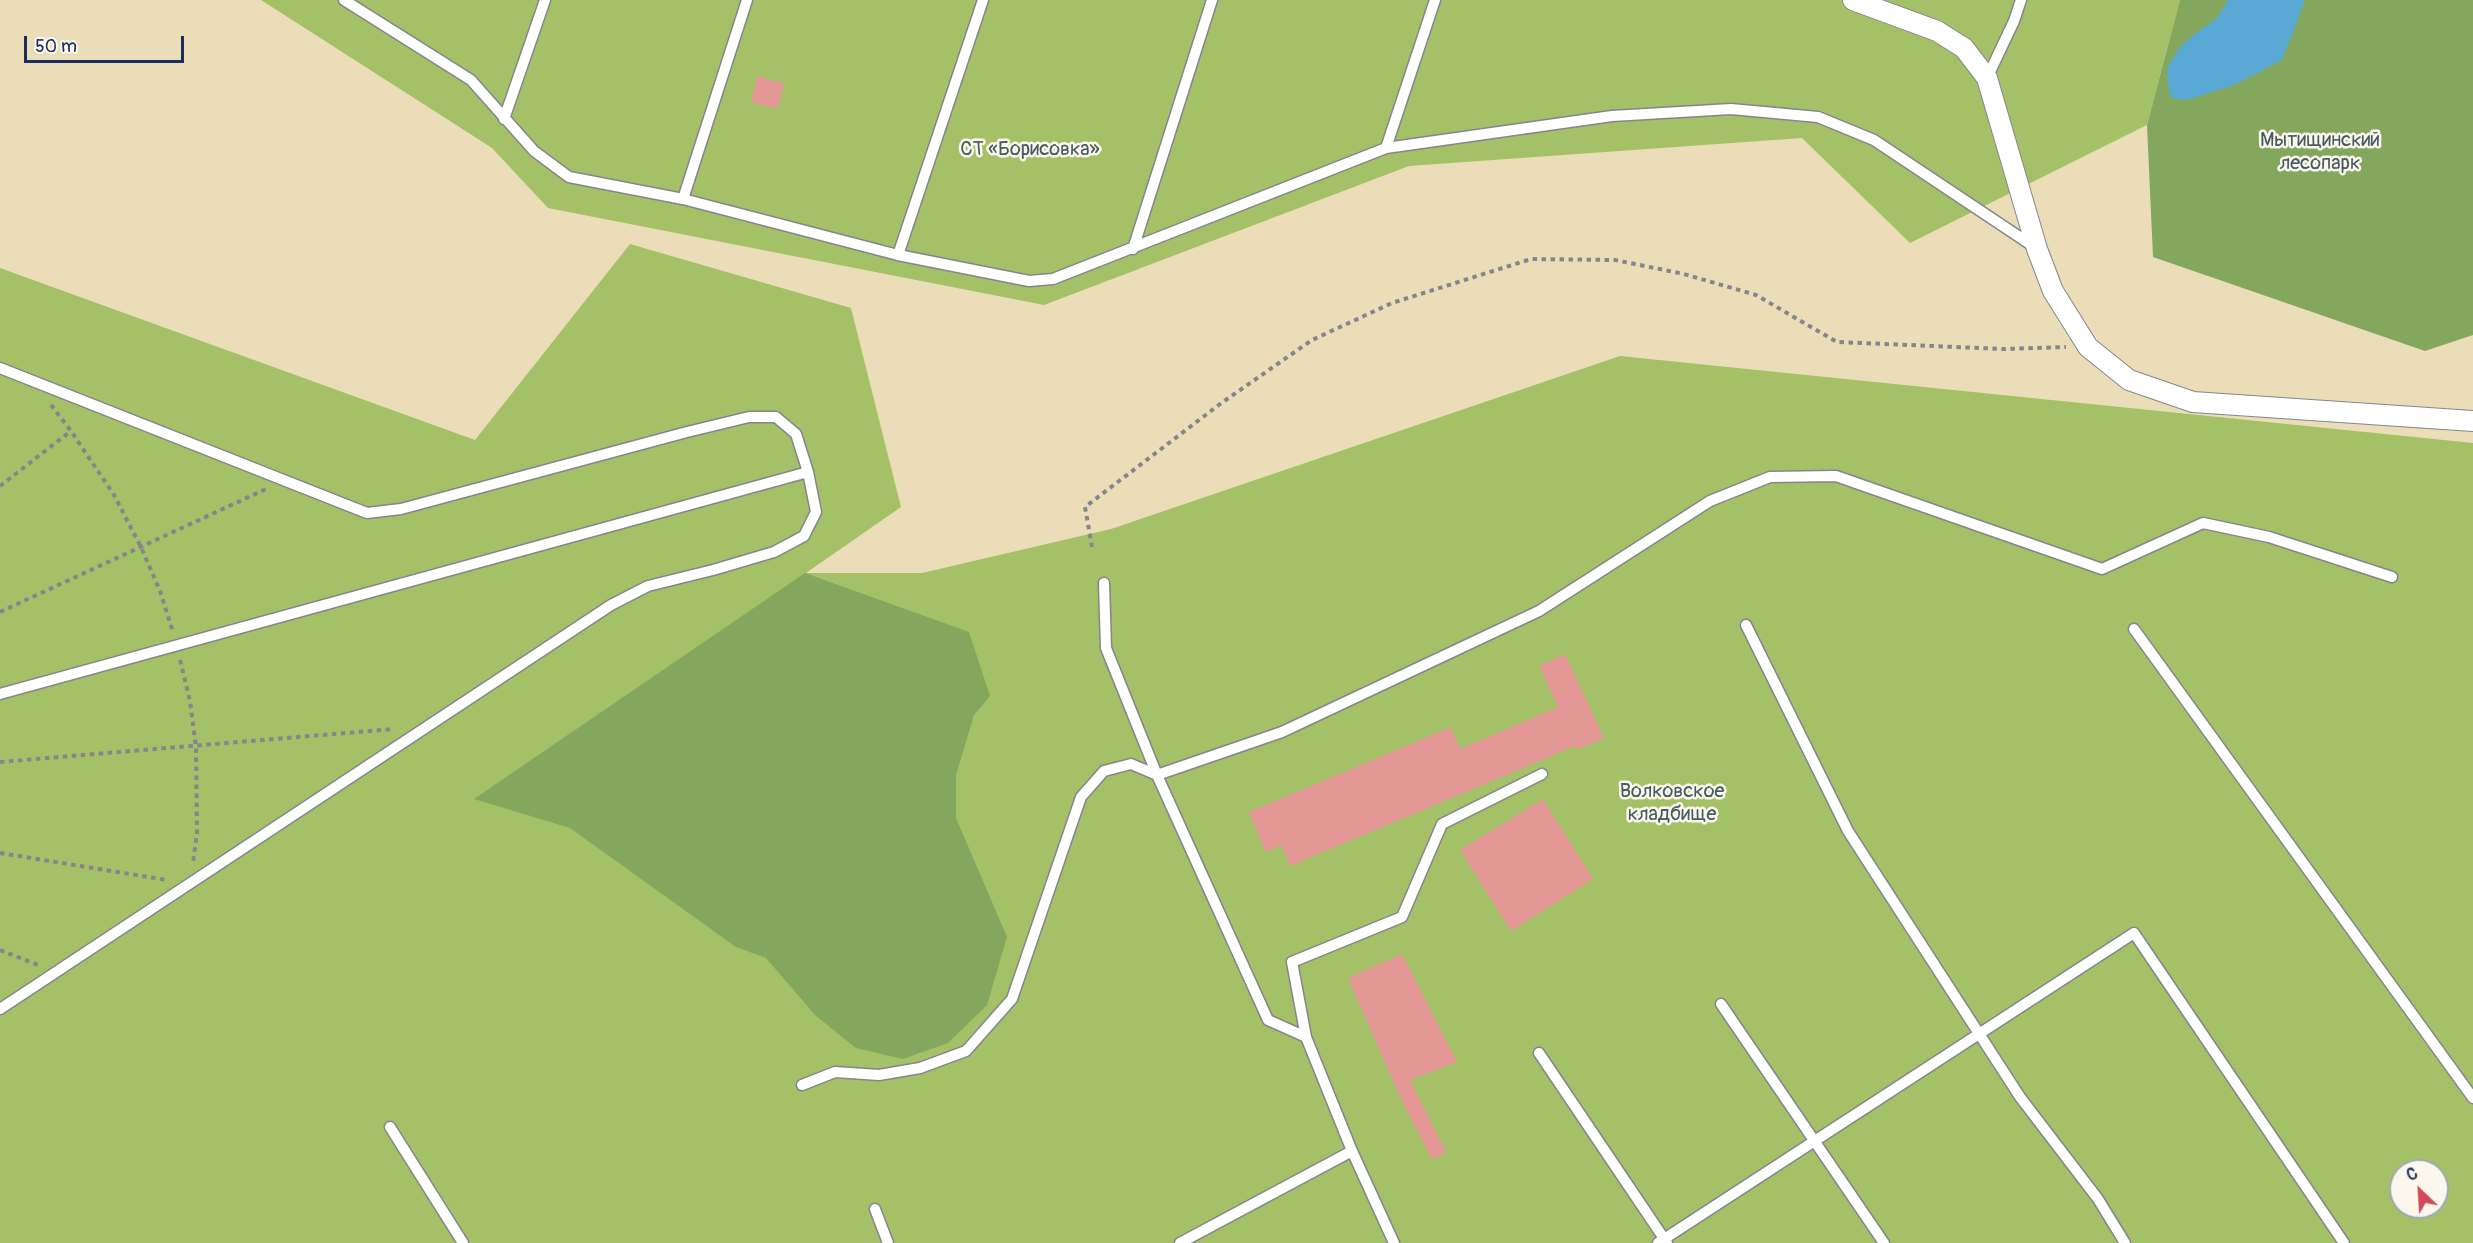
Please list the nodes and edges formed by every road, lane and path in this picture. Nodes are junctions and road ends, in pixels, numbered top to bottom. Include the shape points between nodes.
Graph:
1 (344, 0) edge
2 (545, 0) edge
3 (747, 0) edge
4 (983, 0) edge
5 (1212, 0) edge
6 (1435, 0) edge
7 (1853, 0) edge
8 (2021, 0) edge
9 (1873, 4) edge
10 (1987, 78) junction
11 (504, 119) junction
12 (1386, 148) junction
13 (683, 199) junction
14 (1133, 249) junction
15 (2037, 249) junction
16 (898, 255) junction
17 (2088, 347) junction
18 (0, 368) edge
19 (32, 381) junction
20 (2473, 421) edge
21 (71, 431) junction
22 (808, 472) junction
23 (286, 480) junction
24 (0, 486) edge
25 (141, 547) junction
26 (1092, 547) dead end
27 (2392, 577) dead end
28 (1104, 583) dead end
29 (0, 612) edge
30 (1746, 626) dead end
31 (2134, 629) dead end
32 (177, 646) junction
33 (0, 694) edge
34 (429, 726) junction
35 (196, 747) junction
36 (0, 762) edge
37 (1542, 774) dead end
38 (1157, 775) junction
39 (0, 854) edge
40 (190, 883) junction
41 (0, 950) edge
42 (57, 972) junction
43 (1721, 1004) dead end
44 (0, 1010) edge
45 (1979, 1035) junction
46 (1306, 1037) junction
47 (1539, 1053) dead end
48 (802, 1085) dead end
49 (2473, 1098) edge
50 (390, 1127) dead end
51 (1813, 1142) junction
52 (1352, 1151) junction
53 (875, 1209) dead end
54 (1663, 1242) edge
55 (464, 1243) edge
56 (888, 1243) edge
57 (1180, 1243) edge
58 (1394, 1243) edge
59 (1884, 1243) edge
60 (2125, 1243) edge
61 (2344, 1243) edge

1 - 11 lane via 471,80
2 - 11 lane
3 - 13 lane
4 - 16 lane
5 - 14 lane
6 - 12 lane
7 - 9 street
8 - 10 lane
9 - 10 street via 1937,31 1964,48
10 - 15 street
11 - 13 lane via 534,151 569,177
12 - 14 lane
12 - 15 lane via 1612,116 1731,109 1818,117 1874,140
13 - 16 lane
14 - 16 lane via 1053,279 1029,281
15 - 17 street via 2053,291
17 - 20 street via 2129,380 2193,402
17 - 26 path via 2004,349 1837,342 1756,295 1684,273 1615,260 1531,259 1392,303 1312,340 1085,507
18 - 19 lane
19 - 21 path
19 - 23 lane
21 - 24 path
21 - 25 path via 114,495
22 - 23 lane via 796,434 776,417 749,417 401,509 367,513
22 - 32 lane
22 - 34 lane via 816,512 804,536 774,552 648,586 611,605
23 - 25 path
25 - 29 path
25 - 32 path
27 - 38 lane via 2269,537 2203,523 2102,569 1836,476 1770,477 1710,501 1539,611 1282,732
28 - 38 lane via 1106,648
30 - 45 lane via 1848,831
31 - 49 lane
32 - 33 lane
32 - 35 path
34 - 35 path
34 - 40 lane
35 - 36 path
35 - 40 path via 197,833
37 - 46 lane via 1442,824 1402,917 1293,962
38 - 46 lane via 1268,1020
38 - 48 lane via 1131,764 1104,771 1081,797 1012,999 966,1051 920,1068 879,1075 836,1072
39 - 40 path
40 - 42 lane
41 - 42 path
42 - 44 lane
43 - 51 lane
45 - 51 lane
45 - 60 lane via 2020,1097 2098,1198
45 - 61 lane via 2133,933
46 - 52 lane
47 - 54 lane
50 - 55 lane
51 - 54 lane
51 - 59 lane
52 - 57 lane
52 - 58 lane
53 - 56 lane

